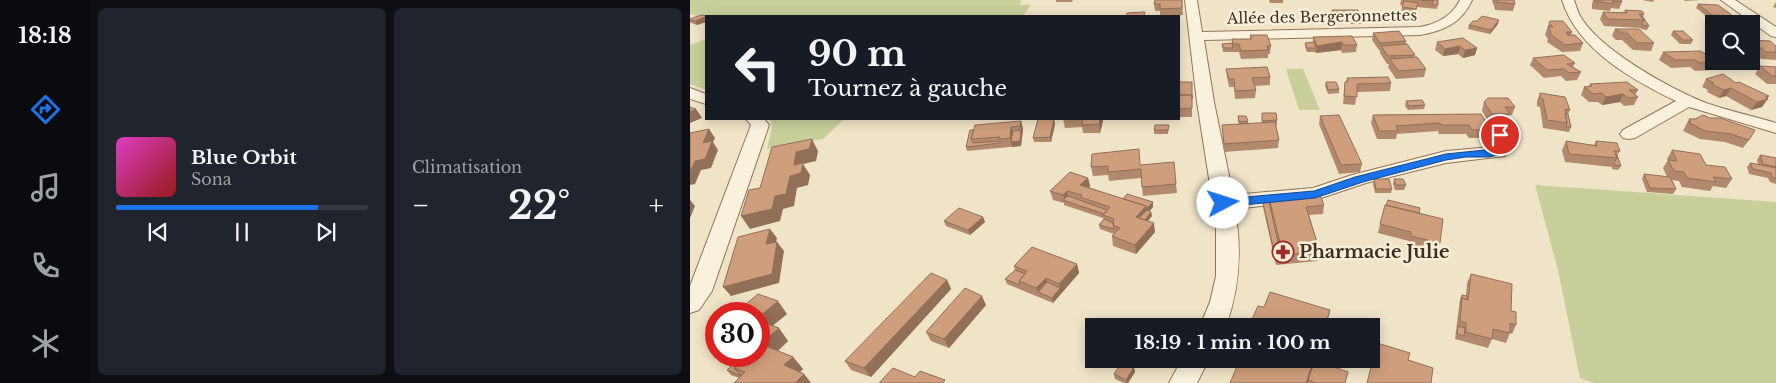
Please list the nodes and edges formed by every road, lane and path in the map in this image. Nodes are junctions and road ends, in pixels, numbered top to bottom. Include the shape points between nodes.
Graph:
1 (1191, 0) edge
2 (1466, 0) edge
3 (1568, 0) edge
4 (1727, 0) edge
5 (1776, 33) edge
6 (1196, 36) junction
7 (690, 93) edge
8 (705, 99) edge
9 (1688, 101) junction
10 (756, 120) edge
11 (1776, 128) edge
12 (1629, 134) dead end
13 (1500, 135) dead end
14 (1223, 203) junction
15 (690, 303) edge
16 (1216, 318) edge
17 (1191, 368) edge
18 (1183, 383) edge

1 - 6 street
2 - 6 street, Allée des Bergeronnettes via 1452,19 1420,31
3 - 9 street via 1584,32 1604,49 1638,74
4 - 5 street
6 - 14 street
7 - 8 street
9 - 11 street
9 - 12 street
10 - 15 street via 760,125 700,291
13 - 14 street via 1502,145 1498,152 1446,157 1315,194
14 - 16 street via 1228,225 1229,259 1226,286
17 - 18 street

